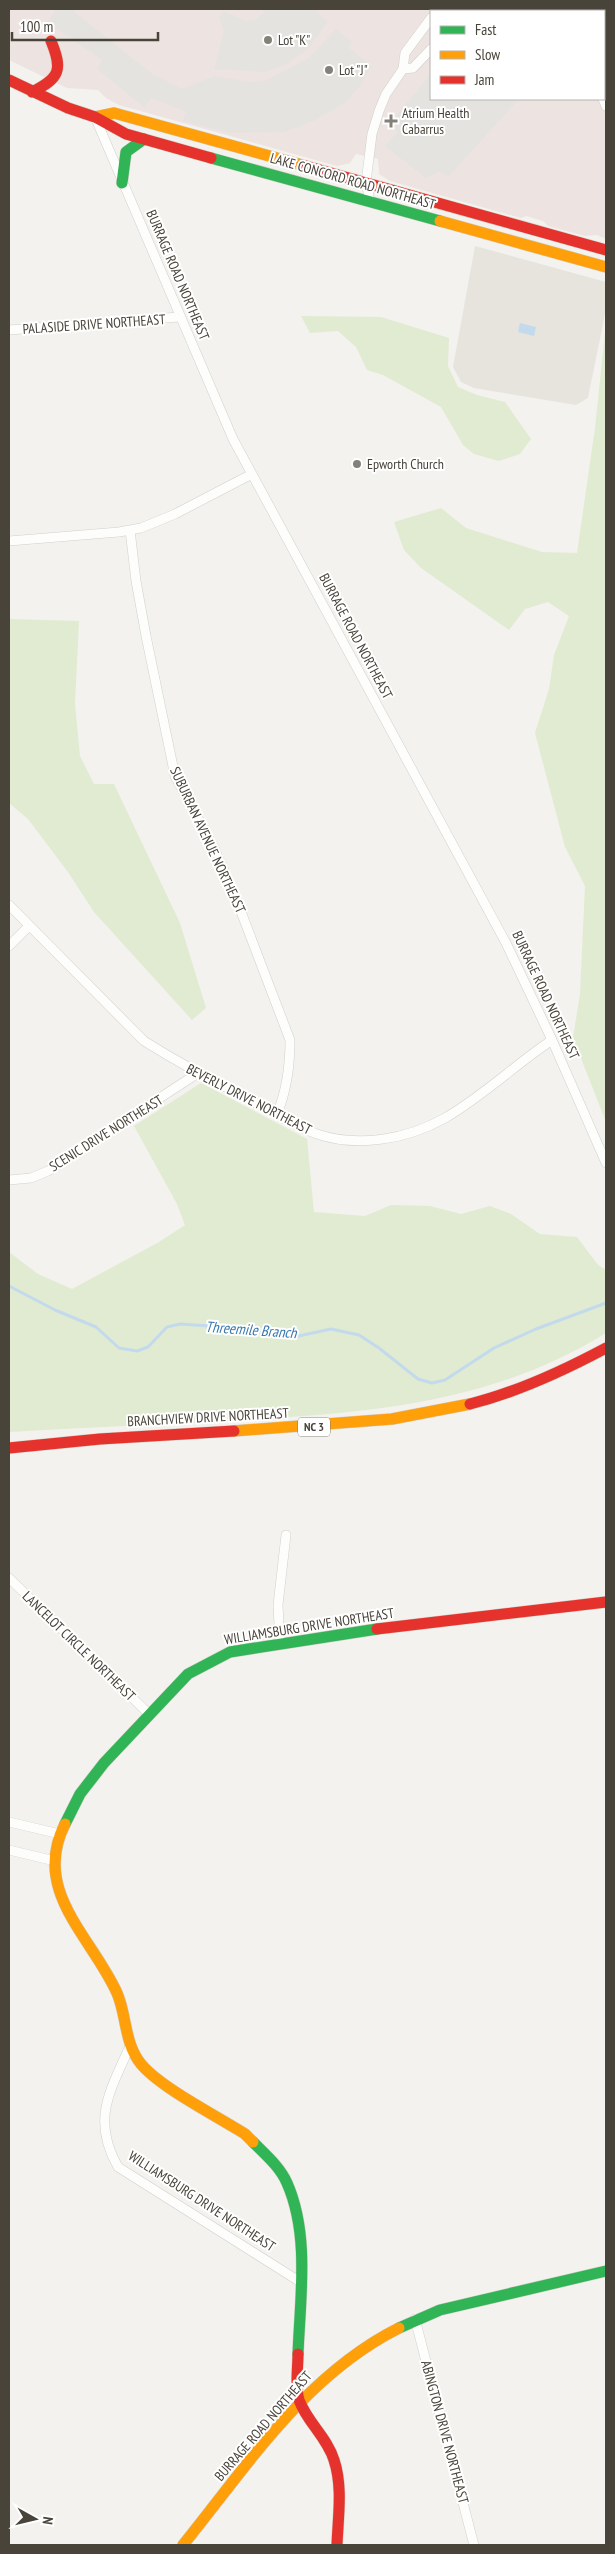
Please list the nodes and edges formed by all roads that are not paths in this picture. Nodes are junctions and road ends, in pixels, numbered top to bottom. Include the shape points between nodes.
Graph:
1 (430, 19) edge
2 (51, 41) dead end
3 (430, 50) edge
4 (403, 69) junction
5 (9, 80) edge
6 (32, 92) junction
7 (95, 117) junction
8 (144, 139) junction
9 (366, 182) junction
10 (122, 183) junction
11 (370, 202) junction
12 (606, 250) edge
13 (606, 267) edge
14 (179, 317) junction
15 (9, 330) edge
16 (252, 474) junction
17 (130, 530) junction
18 (9, 541) edge
19 (9, 905) edge
20 (29, 926) junction
21 (9, 946) edge
22 (552, 1040) junction
23 (198, 1073) junction
24 (277, 1114) junction
25 (606, 1163) edge
26 (9, 1180) edge
27 (606, 1348) edge
28 (9, 1448) edge
29 (286, 1535) dead end
30 (9, 1578) edge
31 (606, 1602) edge
32 (280, 1644) junction
33 (149, 1714) junction
34 (9, 1822) edge
35 (60, 1834) junction
36 (9, 1850) edge
37 (55, 1861) junction
38 (130, 2046) junction
39 (606, 2271) edge
40 (302, 2283) junction
41 (415, 2319) junction
42 (299, 2403) junction
43 (183, 2545) edge
44 (337, 2545) edge
45 (474, 2545) edge

1 - 4 street via 405,53
2 - 6 street via 60,64 59,72 52,81
3 - 4 street via 413,68
4 - 9 street via 386,94 379,112 372,134
5 - 6 street, LAKE CONCORD ROAD NORTHEAST
6 - 7 street, LAKE CONCORD ROAD NORTHEAST
7 - 8 street, LAKE CONCORD ROAD NORTHEAST via 126,134
7 - 9 street, LAKE CONCORD ROAD NORTHEAST via 114,113
7 - 10 street, BURRAGE ROAD NORTHEAST
8 - 10 street via 126,152
8 - 11 street, LAKE CONCORD ROAD NORTHEAST
9 - 11 street
9 - 12 street, LAKE CONCORD ROAD NORTHEAST
10 - 14 street, BURRAGE ROAD NORTHEAST
11 - 13 street, LAKE CONCORD ROAD NORTHEAST
14 - 15 street, PALASIDE DRIVE NORTHEAST
14 - 16 street, BURRAGE ROAD NORTHEAST
16 - 17 street via 175,514
16 - 22 street, BURRAGE ROAD NORTHEAST via 506,943
17 - 18 street
17 - 24 street, SUBURBAN AVENUE NORTHEAST via 146,636 175,776 236,896 290,1040 287,1086
19 - 20 street, BEVERLY DRIVE NORTHEAST
20 - 21 street
20 - 23 street, BEVERLY DRIVE NORTHEAST via 144,1041
22 - 24 street, BEVERLY DRIVE NORTHEAST via 444,1118 391,1138 360,1140 330,1137
22 - 25 street, BURRAGE ROAD NORTHEAST
23 - 24 street, BEVERLY DRIVE NORTHEAST
23 - 26 street, SCENIC DRIVE NORTHEAST via 48,1170 31,1178
27 - 28 street, BRANCHVIEW DRIVE NORTHEAST / NC 3 via 520,1389 457,1408 396,1420 100,1438
29 - 32 street via 278,1605
30 - 33 street, LANCELOT CIRCLE NORTHEAST
31 - 32 street, WILLIAMSBURG DRIVE NORTHEAST via 389,1627
32 - 33 street, WILLIAMSBURG DRIVE NORTHEAST via 230,1652 206,1663 188,1674
33 - 35 street, WILLIAMSBURG DRIVE NORTHEAST via 80,1794
34 - 35 street
35 - 37 street, WILLIAMSBURG DRIVE NORTHEAST
36 - 37 street
37 - 38 street, WILLIAMSBURG DRIVE NORTHEAST via 61,1896 117,1993
38 - 40 street, WILLIAMSBURG DRIVE NORTHEAST via 141,2064 159,2080 245,2134 274,2163 287,2183 298,2220
38 - 40 street, WILLIAMSBURG DRIVE NORTHEAST via 103,2124 106,2142 118,2167
39 - 41 street, BURRAGE ROAD NORTHEAST via 494,2295
40 - 42 street, WILLIAMSBURG DRIVE NORTHEAST
41 - 42 street, BURRAGE ROAD NORTHEAST via 368,2344 338,2365
41 - 45 street, ABINGTON DRIVE NORTHEAST
42 - 43 street, BURRAGE ROAD NORTHEAST
42 - 44 street via 329,2448 336,2465 339,2490

